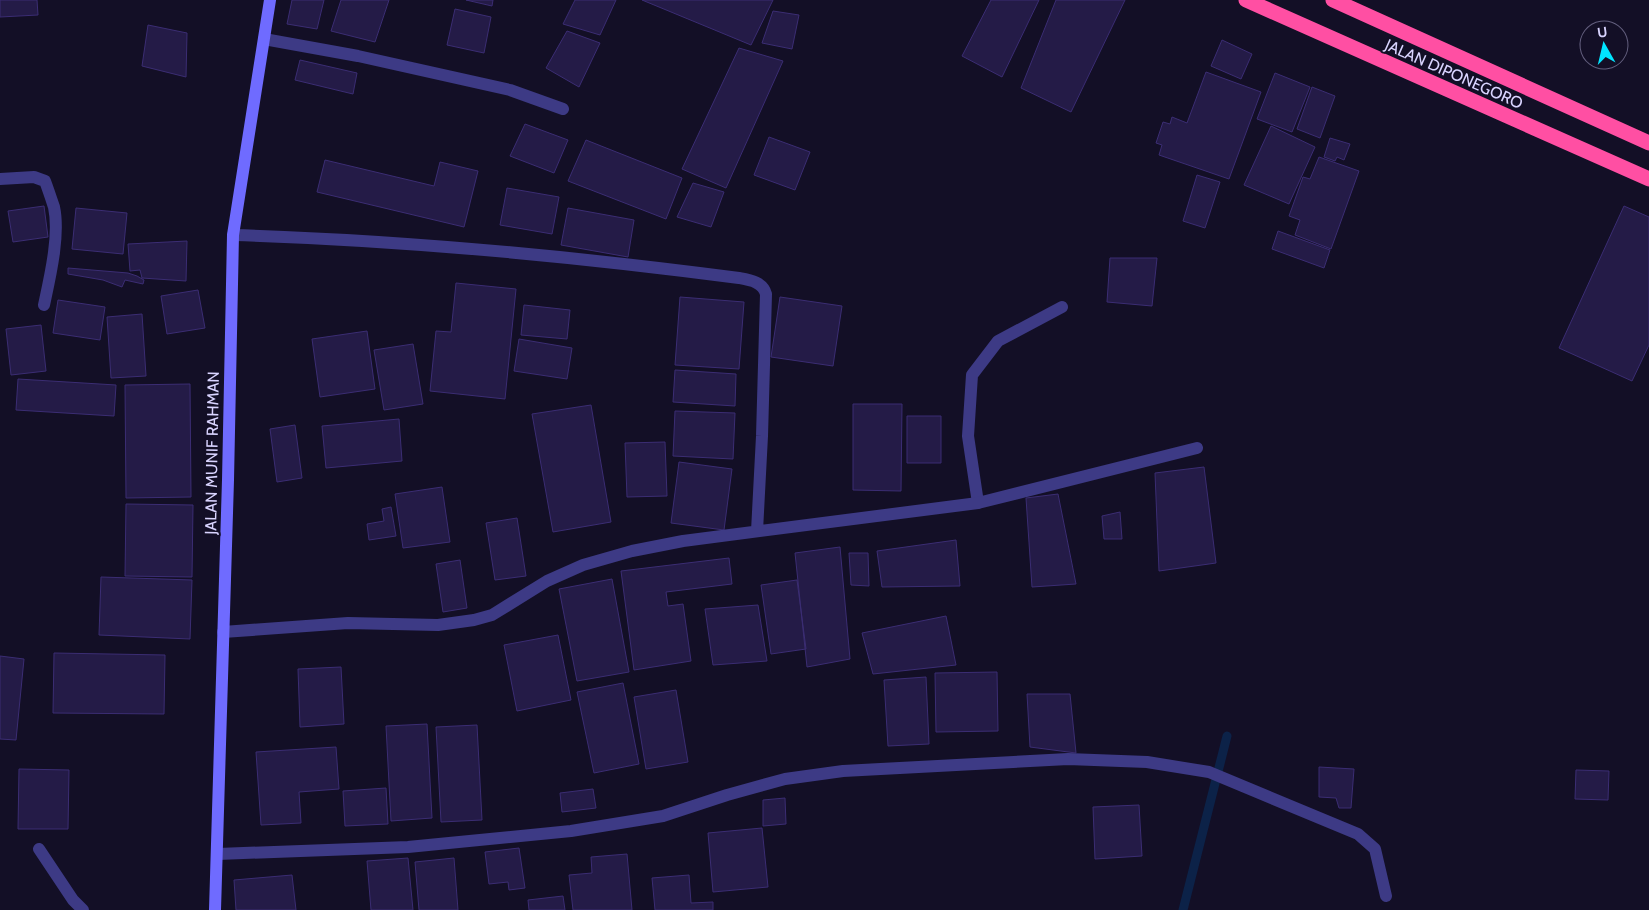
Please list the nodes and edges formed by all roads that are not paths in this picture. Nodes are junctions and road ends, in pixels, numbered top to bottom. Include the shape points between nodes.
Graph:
1 (270, 0) edge
2 (1246, 0) edge
3 (1333, 0) edge
4 (264, 39) junction
5 (563, 109) dead end
6 (1649, 143) edge
7 (0, 179) edge
8 (1649, 179) edge
9 (233, 235) junction
10 (44, 305) dead end
11 (1062, 306) dead end
12 (1197, 448) dead end
13 (978, 503) junction
14 (758, 532) junction
15 (223, 632) junction
16 (39, 848) dead end
17 (218, 854) junction
18 (1386, 896) dead end
19 (83, 910) edge
20 (216, 910) edge

1 - 4 street, JALAN MUNIF RAHMAN
2 - 8 highway, JALAN DIPONEGORO
3 - 6 highway, JALAN DIPONEGORO
4 - 5 street via 510,90
4 - 9 street, JALAN MUNIF RAHMAN
7 - 10 street via 34,177 45,181 54,208 55,225
9 - 14 street via 327,238 482,250 654,266 757,283 766,294
9 - 15 street, JALAN MUNIF RAHMAN
11 - 13 street via 998,341 972,375 968,436
12 - 13 street
13 - 14 street
14 - 15 street via 632,551 591,563 547,581 492,615 474,620 438,625 348,623
15 - 17 street, JALAN MUNIF RAHMAN
16 - 19 street
17 - 18 street via 408,847 571,831 663,816 785,779 843,770 1068,759 1147,762 1210,772 1358,834 1375,849
17 - 20 street, JALAN MUNIF RAHMAN

